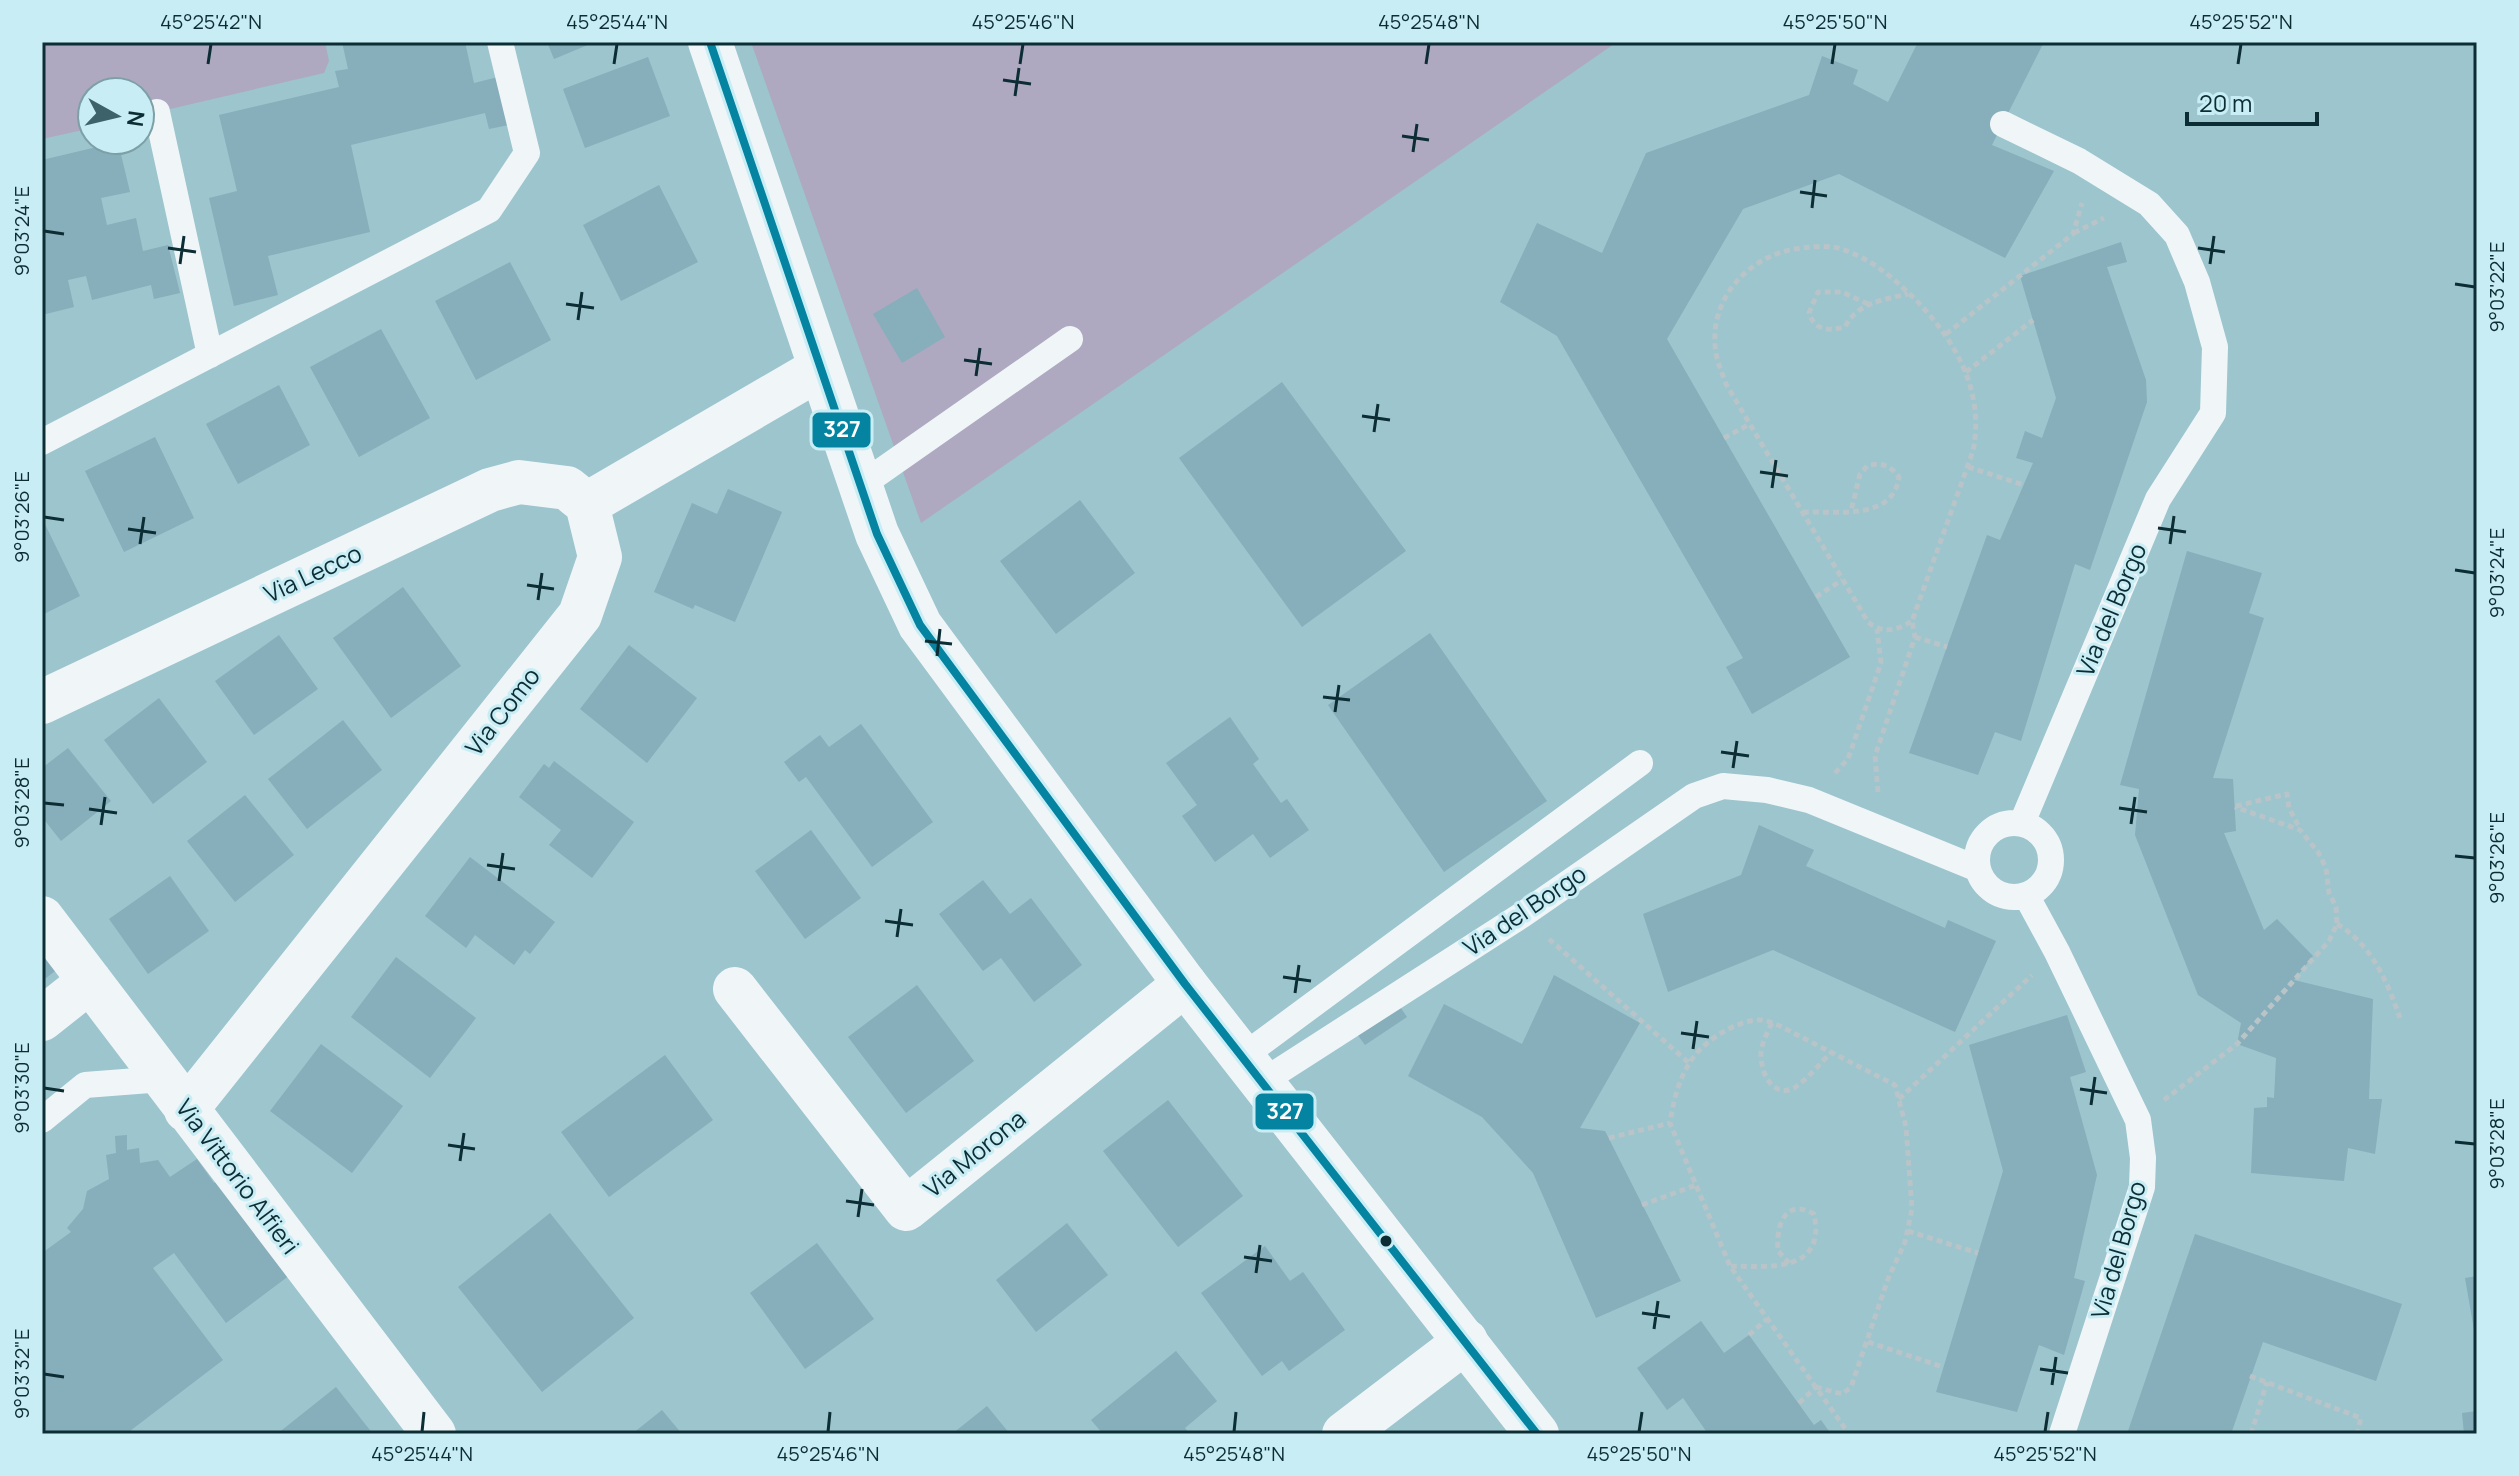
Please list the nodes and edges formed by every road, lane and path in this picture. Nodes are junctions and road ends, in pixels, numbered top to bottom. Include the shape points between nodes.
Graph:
1 (500, 42) edge
2 (710, 42) edge
3 (157, 112) dead end
4 (2003, 124) dead end
5 (2079, 161) junction
6 (1909, 294) junction
7 (1868, 304) junction
8 (2033, 320) dead end
9 (1946, 334) junction
10 (1070, 339) dead end
11 (210, 355) junction
12 (819, 369) junction
13 (1966, 372) junction
14 (1750, 424) junction
15 (1724, 438) dead end
16 (42, 442) edge
17 (1968, 467) junction
18 (2024, 485) dead end
19 (860, 486) junction
20 (587, 504) junction
21 (1851, 511) junction
22 (1802, 512) junction
23 (1842, 580) junction
24 (1816, 597) dead end
25 (1912, 621) junction
26 (1877, 629) junction
27 (1915, 637) junction
28 (1947, 647) dead end
29 (42, 702) edge
30 (1640, 763) dead end
31 (1809, 800) junction
32 (2022, 823) junction
33 (2300, 830) junction
34 (1883, 832) junction
35 (1978, 869) junction
36 (2026, 895) junction
37 (1522, 915) junction
38 (42, 918) edge
39 (2337, 924) junction
40 (2057, 952) junction
41 (90, 981) junction
42 (1185, 984) junction
43 (735, 989) dead end
44 (2400, 1018) dead end
45 (42, 1019) edge
46 (1773, 1023) junction
47 (1832, 1052) junction
48 (1689, 1063) junction
49 (1252, 1069) junction
50 (174, 1095) junction
51 (1898, 1100) junction
52 (42, 1120) edge
53 (2138, 1120) junction
54 (1670, 1123) junction
55 (1609, 1138) dead end
56 (1696, 1185) junction
57 (1642, 1205) dead end
58 (1908, 1231) junction
59 (1978, 1253) dead end
60 (1790, 1264) junction
61 (1730, 1266) junction
62 (1767, 1319) junction
63 (1749, 1335) dead end
64 (1466, 1341) junction
65 (1868, 1342) junction
66 (1943, 1367) dead end
67 (2250, 1376) dead end
68 (2267, 1382) junction
69 (1816, 1387) junction
70 (1799, 1403) dead end
71 (434, 1434) edge
72 (1344, 1434) edge
73 (1537, 1434) edge
74 (1849, 1434) edge
75 (2062, 1434) edge
76 (2251, 1434) edge
77 (2357, 1434) edge

1 - 11 lane via 527,153 489,210
2 - 12 street
3 - 11 lane
4 - 5 lane, Via del Borgo
5 - 9 path via 2082,209 2073,234
5 - 32 lane, Via del Borgo via 2149,204 2177,235 2215,347 2213,413 2158,499
6 - 7 path
6 - 9 path
6 - 14 path via 1874,263 1835,247 1792,249 1750,267 1731,288 1714,340 1726,384
7 - 7 path via 1851,315 1845,327 1831,331 1820,329 1809,313 1818,292 1842,292
8 - 13 path
9 - 13 path
10 - 19 lane
11 - 16 lane
12 - 19 street
12 - 20 street
13 - 17 path via 1976,415
14 - 15 path
14 - 22 path
17 - 18 path
17 - 25 path
19 - 42 street via 920,625
20 - 29 street, Via Lecco via 567,488 519,482 490,490
20 - 50 street, Via Como via 600,557 580,615
21 - 21 path via 1887,502 1897,491 1899,477 1892,467 1868,465 1860,474
21 - 22 path
22 - 23 path
23 - 24 path
23 - 26 path
25 - 26 path via 1899,629
25 - 27 path
26 - 31 path via 1881,663 1848,759 1817,782
27 - 28 path
27 - 34 path via 1875,756
30 - 49 lane
31 - 34 lane, Via del Borgo
31 - 37 lane, Via del Borgo via 1723,786 1694,796
32 - 35 lane via 1998,826 1988,834 1980,844
32 - 36 lane via 2042,836 2051,858 2045,881
33 - 33 path via 2287,794 2235,807
33 - 39 path via 2326,868
34 - 35 lane, Via del Borgo
35 - 36 lane via 2002,895
36 - 40 lane, Via del Borgo
37 - 48 path
37 - 49 lane, Via del Borgo
38 - 41 street, Via Vittorio Alfieri
39 - 44 path via 2357,938 2378,966
39 - 53 path via 2329,941 2237,1044
40 - 51 path
40 - 53 lane, Via del Borgo
41 - 45 street
41 - 50 street, Via Vittorio Alfieri
42 - 43 street, Via Morona via 906,1209
42 - 49 street
46 - 47 path
46 - 47 path via 1761,1055 1769,1083 1779,1090 1793,1089
46 - 48 path via 1745,1023 1720,1034
47 - 51 path via 1895,1085
48 - 54 path via 1673,1100
49 - 64 street
50 - 52 lane via 85,1085
50 - 71 street, Via Vittorio Alfieri
51 - 58 path via 1911,1168
53 - 75 lane, Via del Borgo via 2142,1187
54 - 55 path
54 - 56 path
56 - 57 path
56 - 61 path
58 - 59 path
58 - 65 path
60 - 60 path via 1807,1254 1816,1240 1814,1214 1804,1208 1783,1216 1779,1225 1778,1251
60 - 61 path
61 - 62 path
62 - 63 path
62 - 69 path
64 - 72 street
64 - 73 street
65 - 66 path
65 - 69 path via 1851,1387 1842,1394
67 - 68 path
68 - 76 path
68 - 77 path via 2361,1418
69 - 70 path
69 - 74 path

